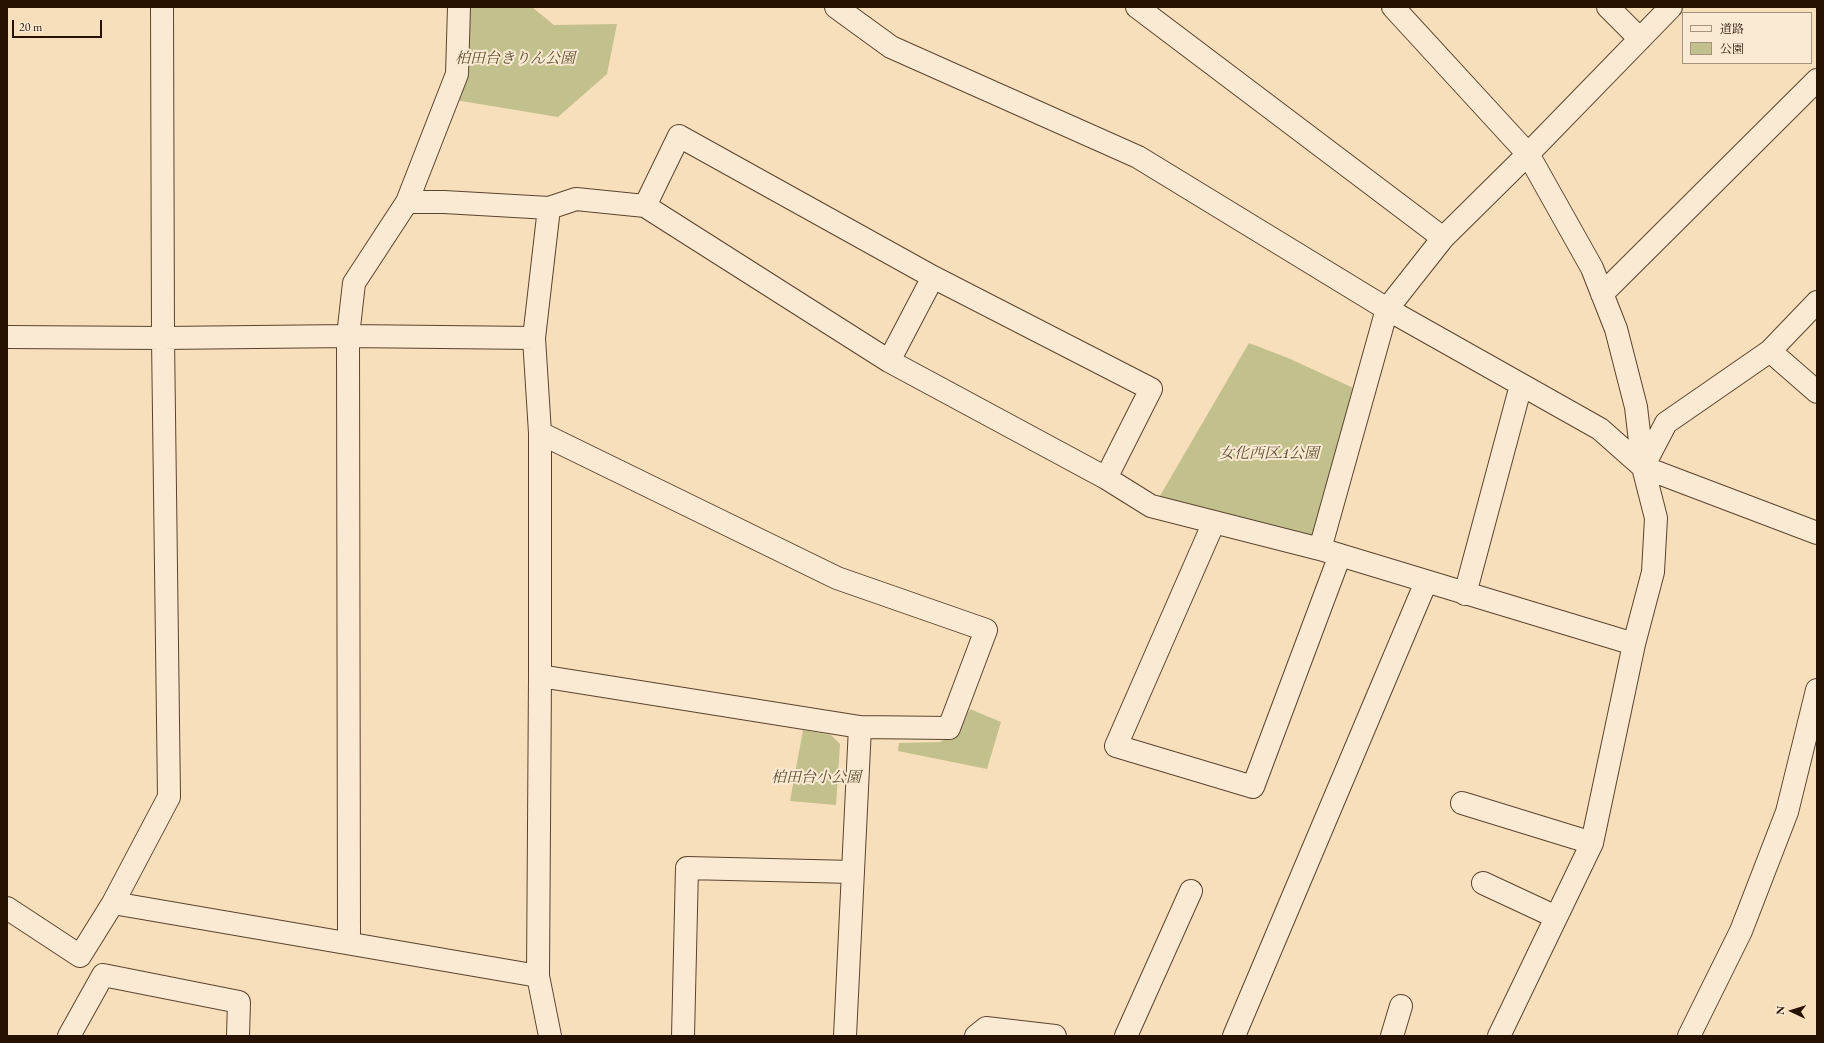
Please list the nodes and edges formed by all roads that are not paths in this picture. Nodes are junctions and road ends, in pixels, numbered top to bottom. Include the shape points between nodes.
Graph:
1 (162, 7) edge
2 (459, 7) edge
3 (836, 7) edge
4 (1137, 7) edge
5 (1393, 7) edge
6 (1608, 7) edge
7 (1671, 7) edge
8 (1640, 39) junction
9 (1817, 80) edge
10 (1528, 154) junction
11 (408, 202) junction
12 (645, 206) junction
13 (549, 208) junction
14 (1443, 238) junction
15 (933, 277) junction
16 (1602, 294) junction
17 (1817, 302) edge
18 (1387, 309) junction
19 (348, 336) junction
20 (7, 337) edge
21 (163, 338) junction
22 (534, 338) junction
23 (1770, 351) junction
24 (889, 361) junction
25 (1521, 385) junction
26 (1817, 392) edge
27 (540, 433) junction
28 (1643, 467) junction
29 (1106, 478) junction
30 (1214, 522) junction
31 (1817, 533) edge
32 (1330, 552) junction
33 (1426, 582) junction
34 (1465, 594) junction
35 (1634, 644) junction
36 (540, 676) junction
37 (1817, 690) edge
38 (860, 727) junction
39 (1462, 803) dead end
40 (1592, 843) junction
41 (853, 872) junction
42 (1483, 883) dead end
43 (1191, 891) dead end
44 (113, 903) junction
45 (7, 908) edge
46 (1556, 917) junction
47 (349, 942) junction
48 (538, 976) junction
49 (1401, 1006) dead end
50 (69, 1036) edge
51 (238, 1036) edge
52 (550, 1036) edge
53 (683, 1036) edge
54 (845, 1036) edge
55 (976, 1036) edge
56 (1055, 1036) edge
57 (1126, 1036) edge
58 (1234, 1036) edge
59 (1392, 1036) edge
60 (1499, 1036) edge
61 (1689, 1036) edge

1 - 21 street
2 - 11 street via 457,74
3 - 18 street via 890,47 1138,157
4 - 14 street
5 - 10 street
6 - 8 street
7 - 8 street
8 - 10 street
9 - 16 street
10 - 14 street
10 - 16 street via 1592,268
11 - 13 street
11 - 19 street via 354,283
12 - 13 street via 576,199
12 - 15 street via 679,136
12 - 24 street
13 - 22 street
14 - 18 street
15 - 24 street
15 - 29 street via 1151,390
16 - 28 street via 1616,329 1636,407
17 - 23 street
18 - 25 street
18 - 32 street
19 - 21 street
19 - 22 street
19 - 47 street
20 - 21 street
21 - 44 street via 169,797
22 - 27 street
23 - 26 street
23 - 28 street via 1666,423
24 - 29 street
25 - 28 street via 1600,429
25 - 34 street
27 - 36 street
27 - 38 street via 837,578 986,630 949,728
28 - 31 street
28 - 35 street via 1656,518 1653,572
29 - 30 street via 1151,506
30 - 32 street
30 - 32 street via 1116,746 1253,788
32 - 33 street
33 - 34 street
33 - 58 street
34 - 35 street
35 - 40 street
36 - 38 street
36 - 48 street
37 - 61 street via 1787,812 1741,931
38 - 41 street
39 - 40 street
40 - 46 street
41 - 53 street via 687,868
41 - 54 street
42 - 46 street
43 - 57 street
44 - 45 street via 80,956
44 - 47 street
46 - 60 street
47 - 48 street
48 - 52 street
49 - 59 street
50 - 51 street via 103,974 239,1002
55 - 56 street via 986,1028

